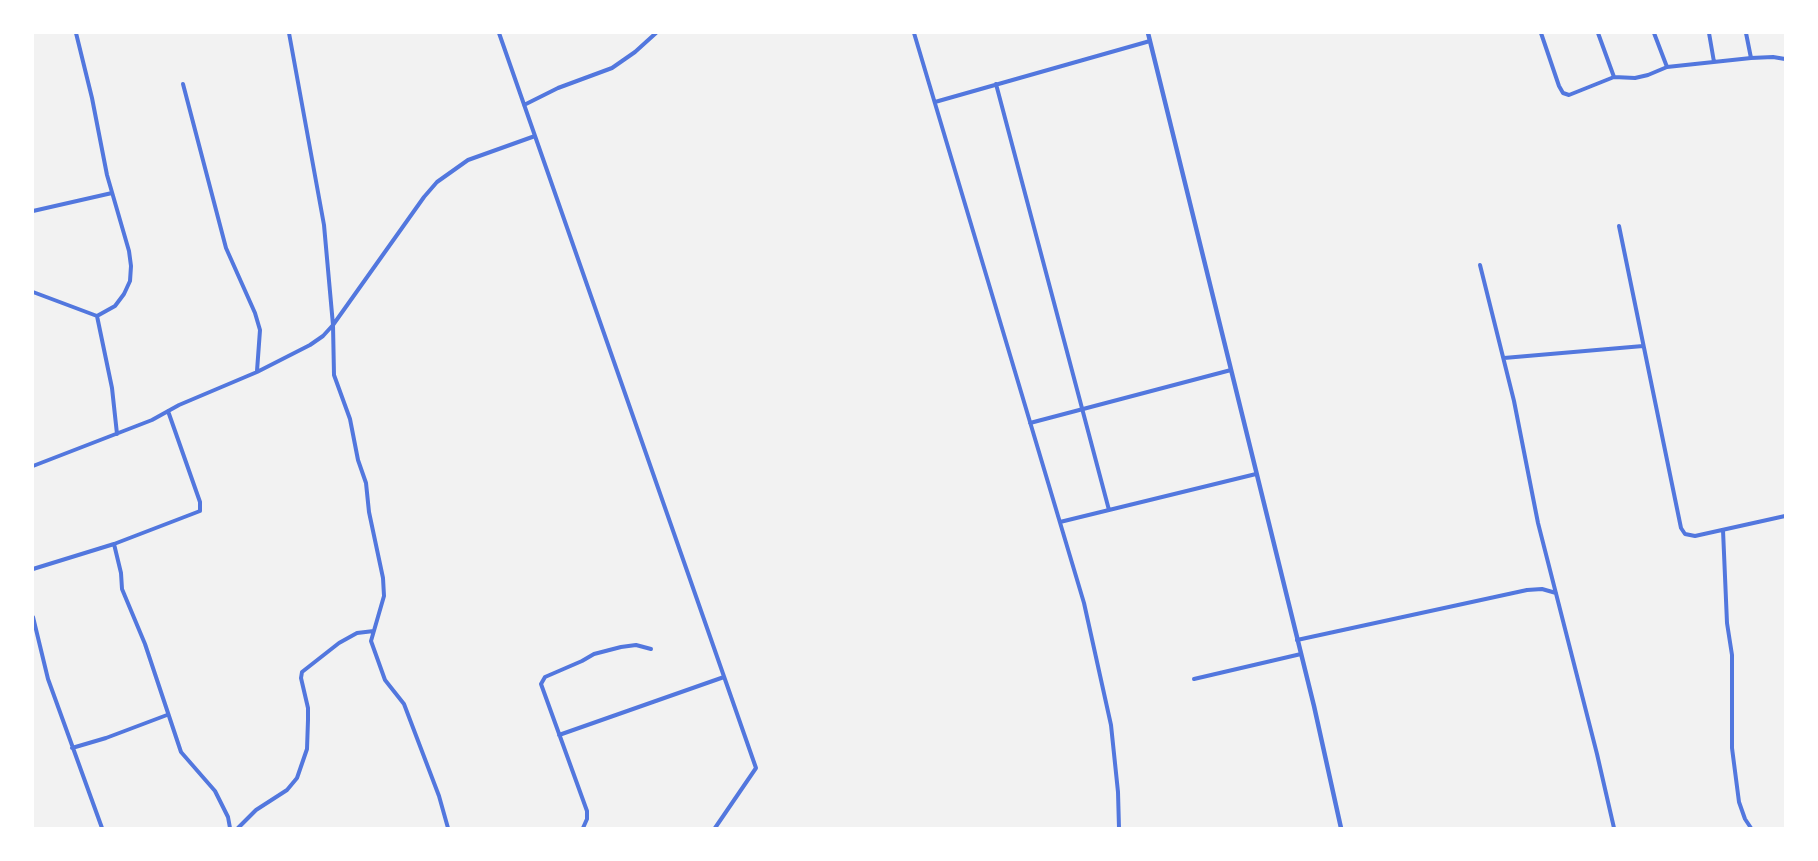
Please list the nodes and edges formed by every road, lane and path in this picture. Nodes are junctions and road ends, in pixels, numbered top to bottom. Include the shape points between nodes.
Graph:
1 (76, 33) edge
2 (289, 33) edge
3 (499, 33) edge
4 (656, 33) edge
5 (914, 33) edge
6 (1148, 33) edge
7 (1541, 33) edge
8 (1598, 33) edge
9 (1654, 33) edge
10 (1709, 33) edge
11 (1746, 33) edge
12 (1149, 41) junction
13 (1751, 58) junction
14 (1785, 59) edge
15 (1714, 62) junction
16 (1667, 67) junction
17 (1614, 77) junction
18 (183, 84) dead end
19 (996, 84) junction
20 (934, 102) junction
21 (524, 105) junction
22 (535, 136) junction
23 (112, 193) junction
24 (33, 211) edge
25 (1619, 226) dead end
26 (1479, 265) dead end
27 (33, 292) edge
28 (97, 316) junction
29 (333, 325) junction
30 (1643, 346) junction
31 (1504, 358) junction
32 (1231, 370) junction
33 (257, 372) junction
34 (1082, 410) junction
35 (168, 411) junction
36 (1030, 423) junction
37 (117, 434) junction
38 (33, 466) edge
39 (1256, 474) junction
40 (1109, 510) junction
41 (1785, 516) edge
42 (1060, 522) junction
43 (1724, 530) junction
44 (114, 544) junction
45 (33, 569) edge
46 (1557, 593) junction
47 (33, 617) edge
48 (374, 631) junction
49 (1297, 640) junction
50 (651, 650) dead end
51 (1301, 654) junction
52 (724, 677) junction
53 (1194, 679) dead end
54 (167, 715) junction
55 (560, 735) junction
56 (72, 748) junction
57 (102, 828) edge
58 (230, 828) edge
59 (238, 828) edge
60 (447, 828) edge
61 (583, 828) edge
62 (715, 828) edge
63 (1119, 828) edge
64 (1341, 828) edge
65 (1614, 828) edge
66 (1751, 828) edge

1 - 23 street
2 - 29 street via 324,225
3 - 21 street
4 - 21 street via 612,68
5 - 20 street
6 - 12 street
7 - 17 street via 1563,93 1569,95
8 - 17 street
9 - 16 street
10 - 15 street
11 - 13 street
12 - 19 street
12 - 32 street
13 - 14 street
13 - 15 street
15 - 16 street
16 - 17 street via 1635,78
18 - 33 street via 223,239 260,330
19 - 20 street
19 - 34 street
20 - 36 street
21 - 22 street
22 - 29 street via 468,160 437,182
22 - 52 street
23 - 24 street
23 - 28 street via 129,251 130,281 115,306
25 - 30 street
26 - 31 street
27 - 28 street
28 - 37 street
29 - 33 street via 310,345
29 - 48 street via 334,375 366,483 382,578 384,596
30 - 31 street
30 - 43 street via 1681,528 1692,536
31 - 46 street via 1538,523
32 - 34 street
32 - 39 street
33 - 35 street
34 - 36 street
34 - 40 street
35 - 37 street
35 - 44 street via 200,511
36 - 42 street
37 - 38 street
39 - 40 street
39 - 49 street
40 - 42 street
41 - 43 street
42 - 63 street via 1084,603 1112,725
43 - 66 street via 1732,748 1739,802
44 - 45 street
44 - 54 street via 122,589 145,644
46 - 49 street via 1527,590
46 - 65 street
47 - 56 street via 48,679
48 - 59 street via 357,633 302,672 308,708 307,749 297,778
48 - 60 street via 371,641 377,660 385,680 404,704
49 - 51 street
50 - 55 street via 621,646 545,677 541,684
51 - 53 street
51 - 64 street
52 - 55 street
52 - 62 street via 756,768
54 - 56 street
54 - 58 street via 181,752 215,791
55 - 61 street via 587,811
56 - 57 street

